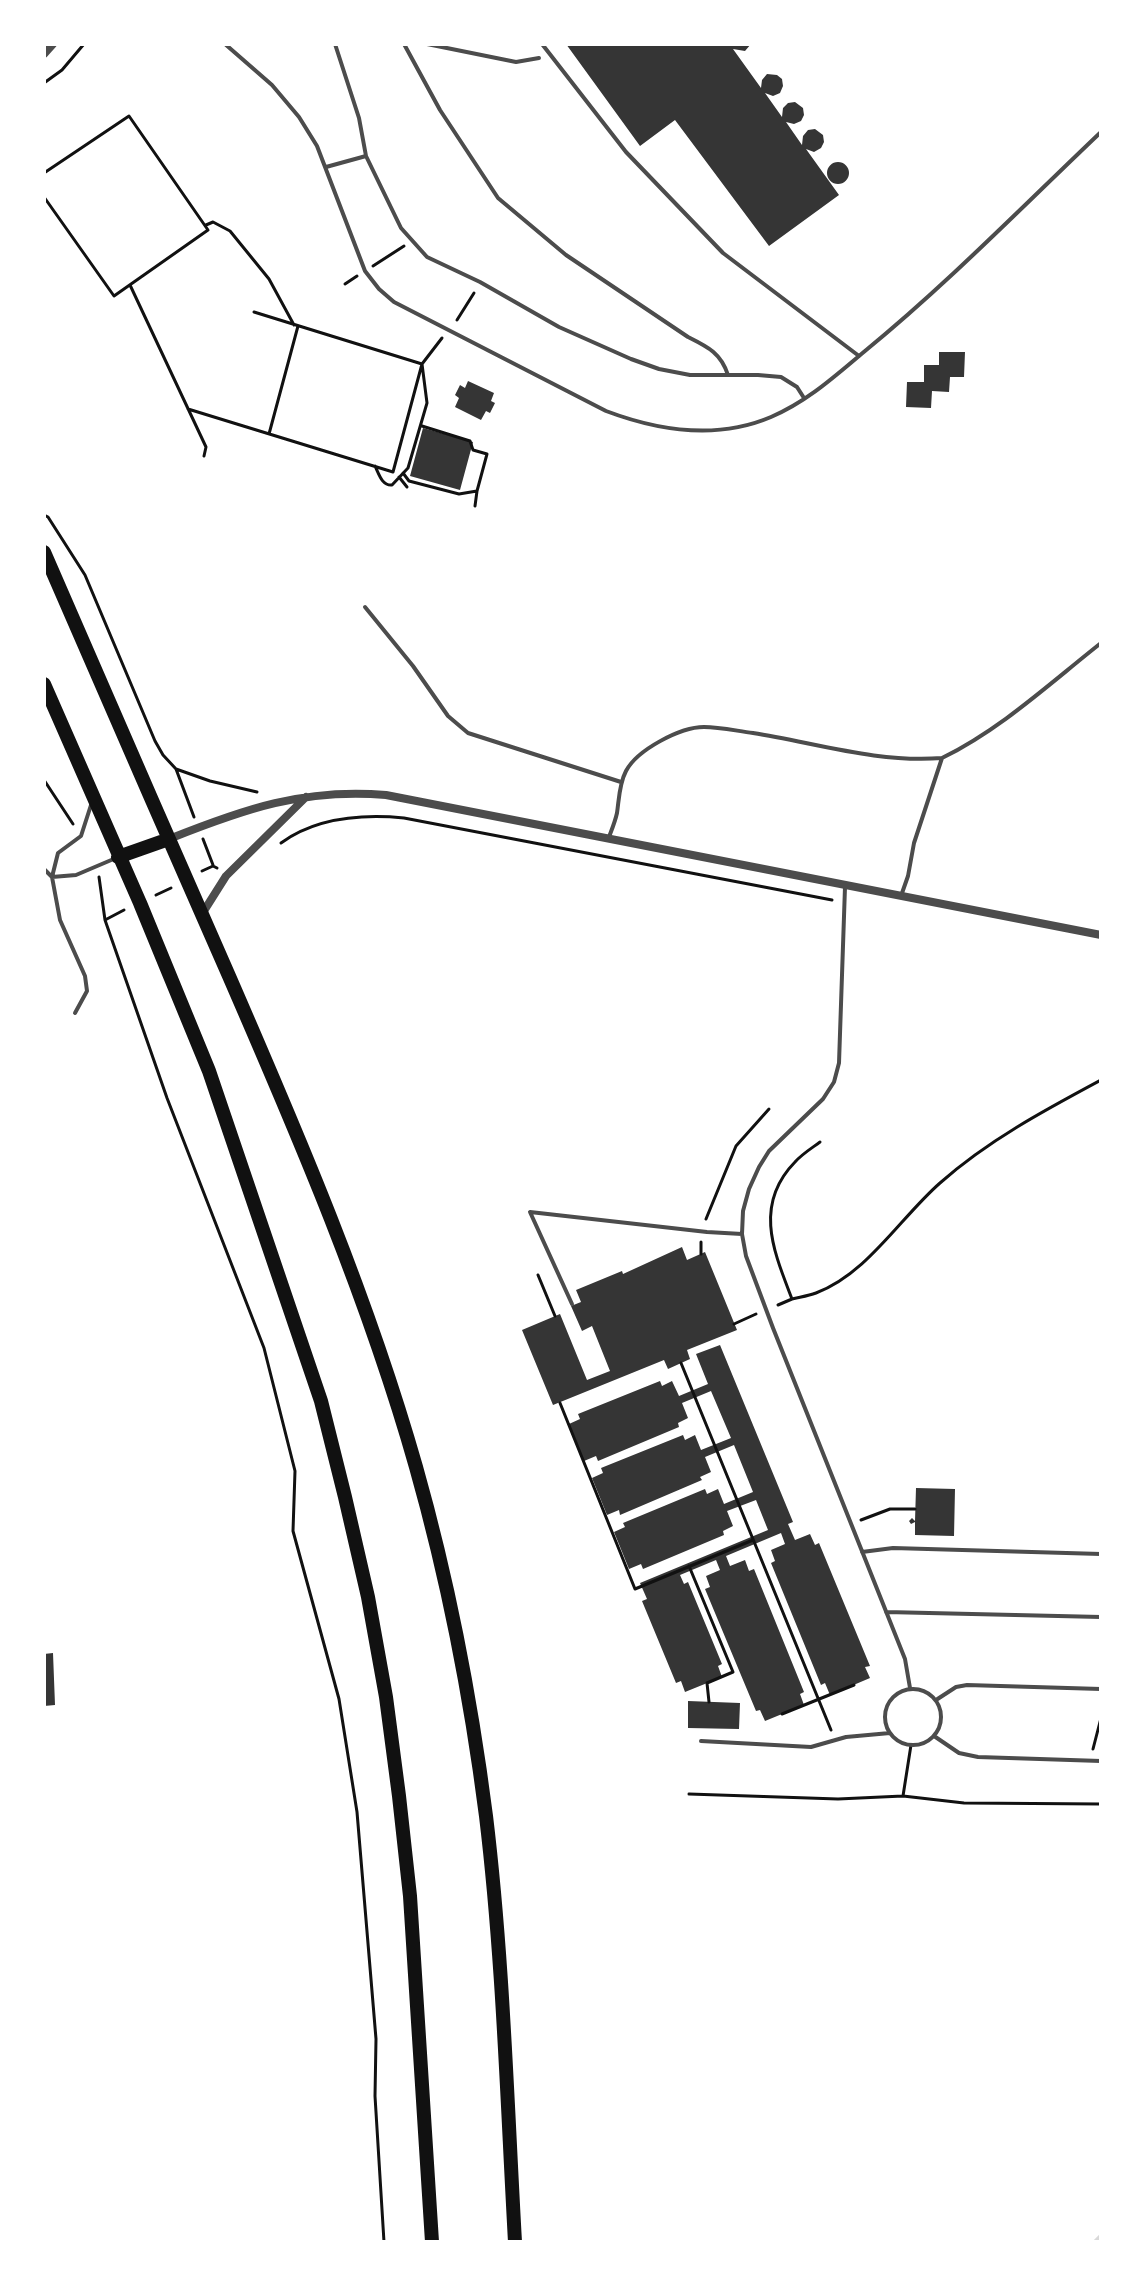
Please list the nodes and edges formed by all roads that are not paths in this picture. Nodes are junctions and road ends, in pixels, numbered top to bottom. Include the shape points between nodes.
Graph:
1 (53, 44) edge
2 (225, 44) edge
3 (335, 44) edge
4 (404, 44) edge
5 (427, 44) edge
6 (542, 44) edge
7 (44, 54) edge
8 (539, 58) dead end
9 (1101, 132) edge
10 (366, 156) junction
11 (326, 167) junction
12 (859, 356) junction
13 (728, 375) junction
14 (805, 399) junction
15 (44, 552) edge
16 (365, 607) dead end
17 (1101, 643) edge
18 (44, 684) edge
19 (942, 758) junction
20 (621, 782) junction
21 (307, 797) junction
22 (93, 799) junction
23 (169, 839) junction
24 (609, 839) junction
25 (118, 857) junction
26 (44, 869) edge
27 (52, 877) junction
28 (845, 885) junction
29 (901, 896) junction
30 (202, 914) junction
31 (1101, 935) edge
32 (75, 1013) dead end
33 (742, 1234) junction
34 (572, 1304) dead end
35 (862, 1552) junction
36 (1101, 1554) edge
37 (886, 1612) junction
38 (1101, 1617) edge
39 (910, 1688) junction
40 (1101, 1689) edge
41 (936, 1700) junction
42 (890, 1733) junction
43 (934, 1736) junction
44 (701, 1741) dead end
45 (1101, 1761) edge
46 (432, 2242) edge
47 (515, 2242) edge

1 - 7 street
2 - 11 lane via 299,117
3 - 10 lane
4 - 13 lane via 498,198 566,255 706,346 724,361
5 - 8 lane via 516,62
6 - 12 lane via 626,152 723,253
9 - 12 lane via 911,314
10 - 11 lane
10 - 13 lane via 401,228 427,257 631,359 690,375
11 - 14 lane via 365,271 379,289 394,302 606,411 662,428 713,430 769,418
12 - 14 lane
13 - 14 lane via 781,377
15 - 23 highway
16 - 20 lane via 448,716 468,733
17 - 19 lane via 997,727
18 - 22 highway
19 - 20 lane via 853,753 702,727 656,744 637,757
19 - 29 lane
20 - 24 lane
21 - 23 street via 256,807
21 - 24 street via 386,795
21 - 30 street via 226,876
22 - 25 highway
22 - 27 lane via 81,836 58,853
23 - 25 highway
23 - 30 highway
24 - 28 street
25 - 27 lane via 76,875
25 - 46 highway via 209,1071 316,1386 368,1597 410,1896
26 - 27 lane
27 - 32 lane via 60,920 85,976 87,991
28 - 29 street
28 - 33 lane via 834,1082 759,1167 743,1211
29 - 31 street
30 - 47 highway via 364,1304 409,1443 438,1556 485,1813
33 - 34 lane via 530,1212
33 - 35 lane via 766,1310
35 - 36 lane via 893,1548
35 - 37 lane
37 - 38 lane
37 - 39 lane
39 - 41 lane
39 - 42 lane via 887,1705
40 - 41 lane via 967,1685
41 - 43 lane via 941,1718
42 - 43 lane via 911,1745
42 - 44 lane via 811,1747
43 - 45 lane via 968,1756

